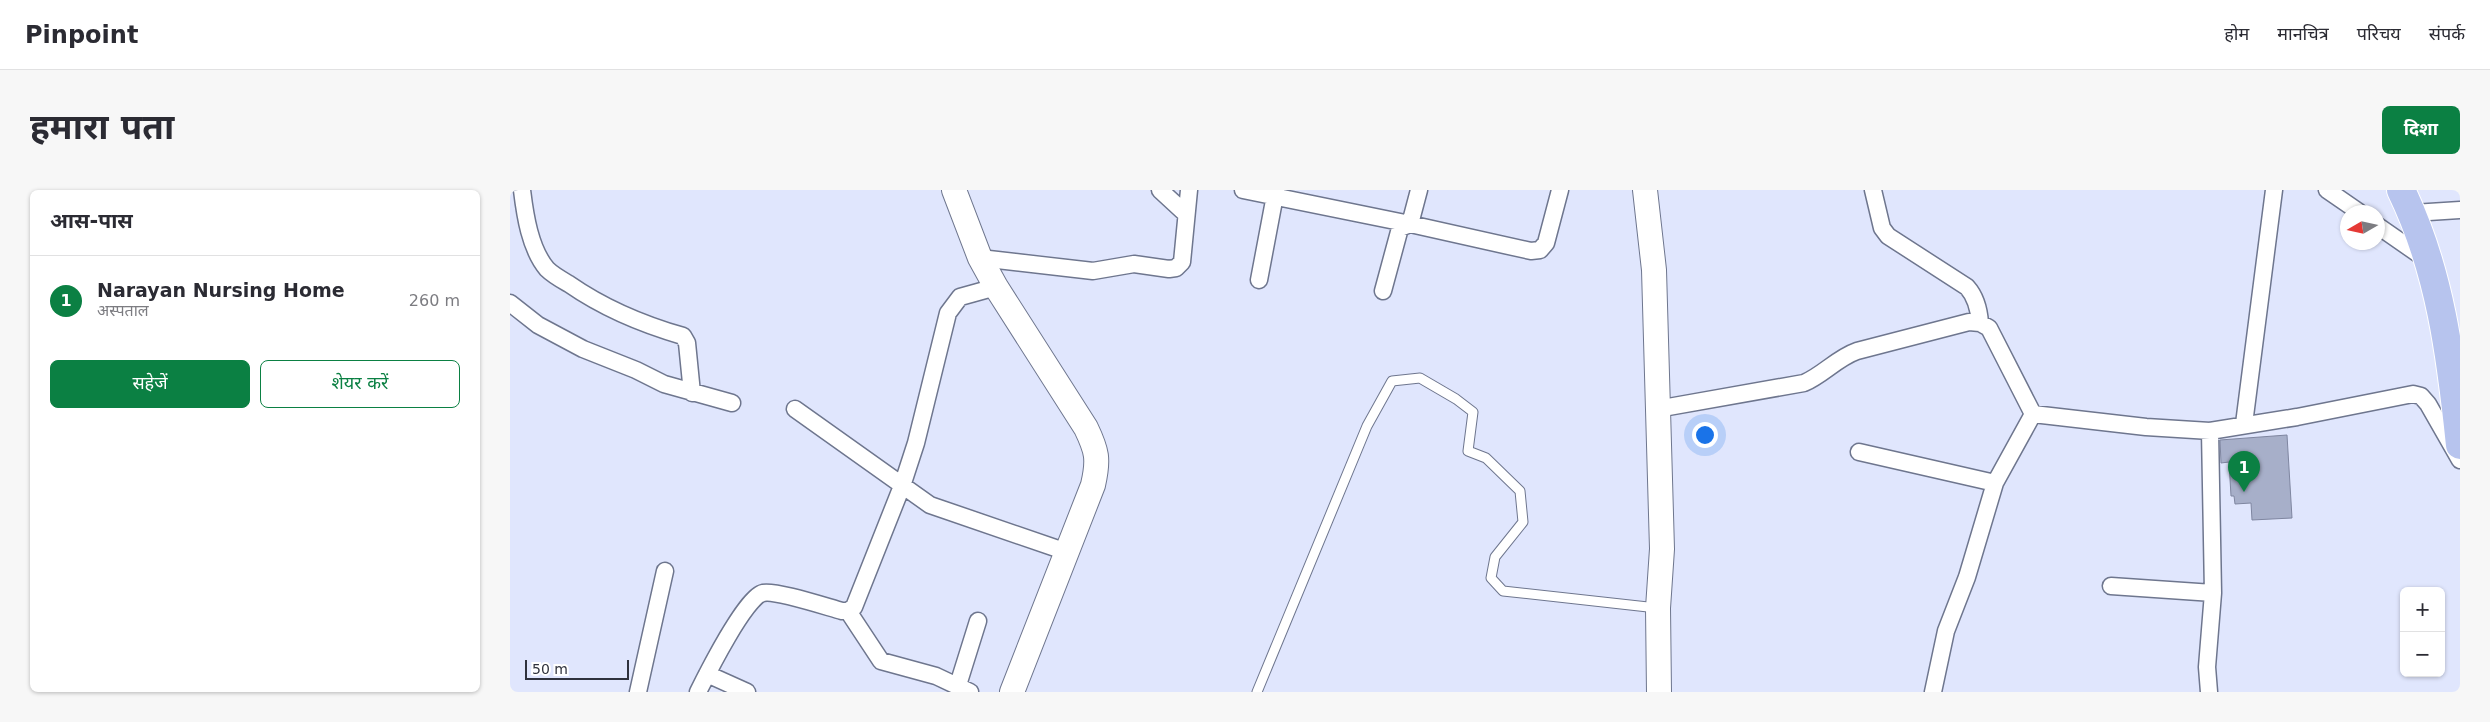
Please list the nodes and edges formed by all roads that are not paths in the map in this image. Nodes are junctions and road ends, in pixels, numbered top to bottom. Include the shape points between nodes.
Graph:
1 (522, 190) edge
2 (954, 190) edge
3 (1160, 190) edge
4 (1188, 190) edge
5 (1243, 190) edge
6 (1419, 190) edge
7 (1560, 190) edge
8 (1645, 190) edge
9 (1873, 190) edge
10 (2274, 190) edge
11 (2327, 190) edge
12 (1276, 193) edge
13 (2407, 202) edge
14 (2349, 205) edge
15 (2460, 210) edge
16 (1186, 214) junction
17 (1410, 224) junction
18 (2385, 231) edge
19 (980, 258) junction
20 (2430, 262) junction
21 (1259, 280) dead end
22 (996, 288) junction
23 (1383, 291) dead end
24 (510, 303) edge
25 (1980, 323) junction
26 (692, 393) junction
27 (732, 403) dead end
28 (794, 409) dead end
29 (1657, 409) junction
30 (2033, 414) junction
31 (2244, 424) junction
32 (2210, 430) junction
33 (2460, 445) edge
34 (1858, 452) dead end
35 (2460, 460) edge
36 (1995, 484) junction
37 (902, 486) junction
38 (1067, 552) junction
39 (665, 571) dead end
40 (2111, 586) dead end
41 (2213, 593) junction
42 (1658, 608) junction
43 (848, 611) junction
44 (978, 621) dead end
45 (707, 674) junction
46 (964, 688) edge
47 (638, 692) edge
48 (698, 692) edge
49 (747, 692) edge
50 (1012, 692) edge
51 (1257, 692) edge
52 (1659, 692) edge
53 (1933, 692) edge
54 (2210, 692) edge

1 - 26 street via 530,232 538,255 548,270 599,304 646,325 683,336 687,343
2 - 19 street
3 - 16 street
4 - 16 street
5 - 12 street
6 - 17 street
7 - 17 street via 1546,243 1540,250 1531,251
8 - 29 street via 1654,270
9 - 25 street via 1882,228 1888,236 1967,287 1973,293
10 - 31 street
11 - 14 street
12 - 17 street
12 - 21 street
13 - 15 street
13 - 20 highway
16 - 19 street via 1182,262 1176,268 1134,264 1093,271
17 - 23 street via 1400,228
18 - 20 street
19 - 22 street
20 - 33 highway via 2446,334
22 - 37 street via 960,297 948,313
22 - 38 street via 1086,428 1097,453 1093,484
24 - 26 street via 538,325 583,349
25 - 29 street via 1969,322 1857,351 1804,383
25 - 30 street via 1995,337
26 - 27 street
28 - 37 street
29 - 42 street via 1662,549
30 - 32 street via 2146,427
30 - 36 street
31 - 32 street
31 - 35 street via 2413,394 2421,396 2428,404
32 - 41 street
34 - 36 street
36 - 53 street via 1967,576 1946,631
37 - 38 street via 930,505
37 - 43 street via 854,607
38 - 50 street
39 - 47 street
40 - 41 street
41 - 54 street via 2207,667
42 - 51 lane via 1503,591 1491,578 1494,557 1523,522 1520,491 1486,458 1468,451 1473,412 1420,378 1392,381 1367,426
42 - 52 street
43 - 45 street via 762,593 755,596
43 - 46 street via 881,662 936,676
44 - 46 street
45 - 48 street
45 - 49 street

